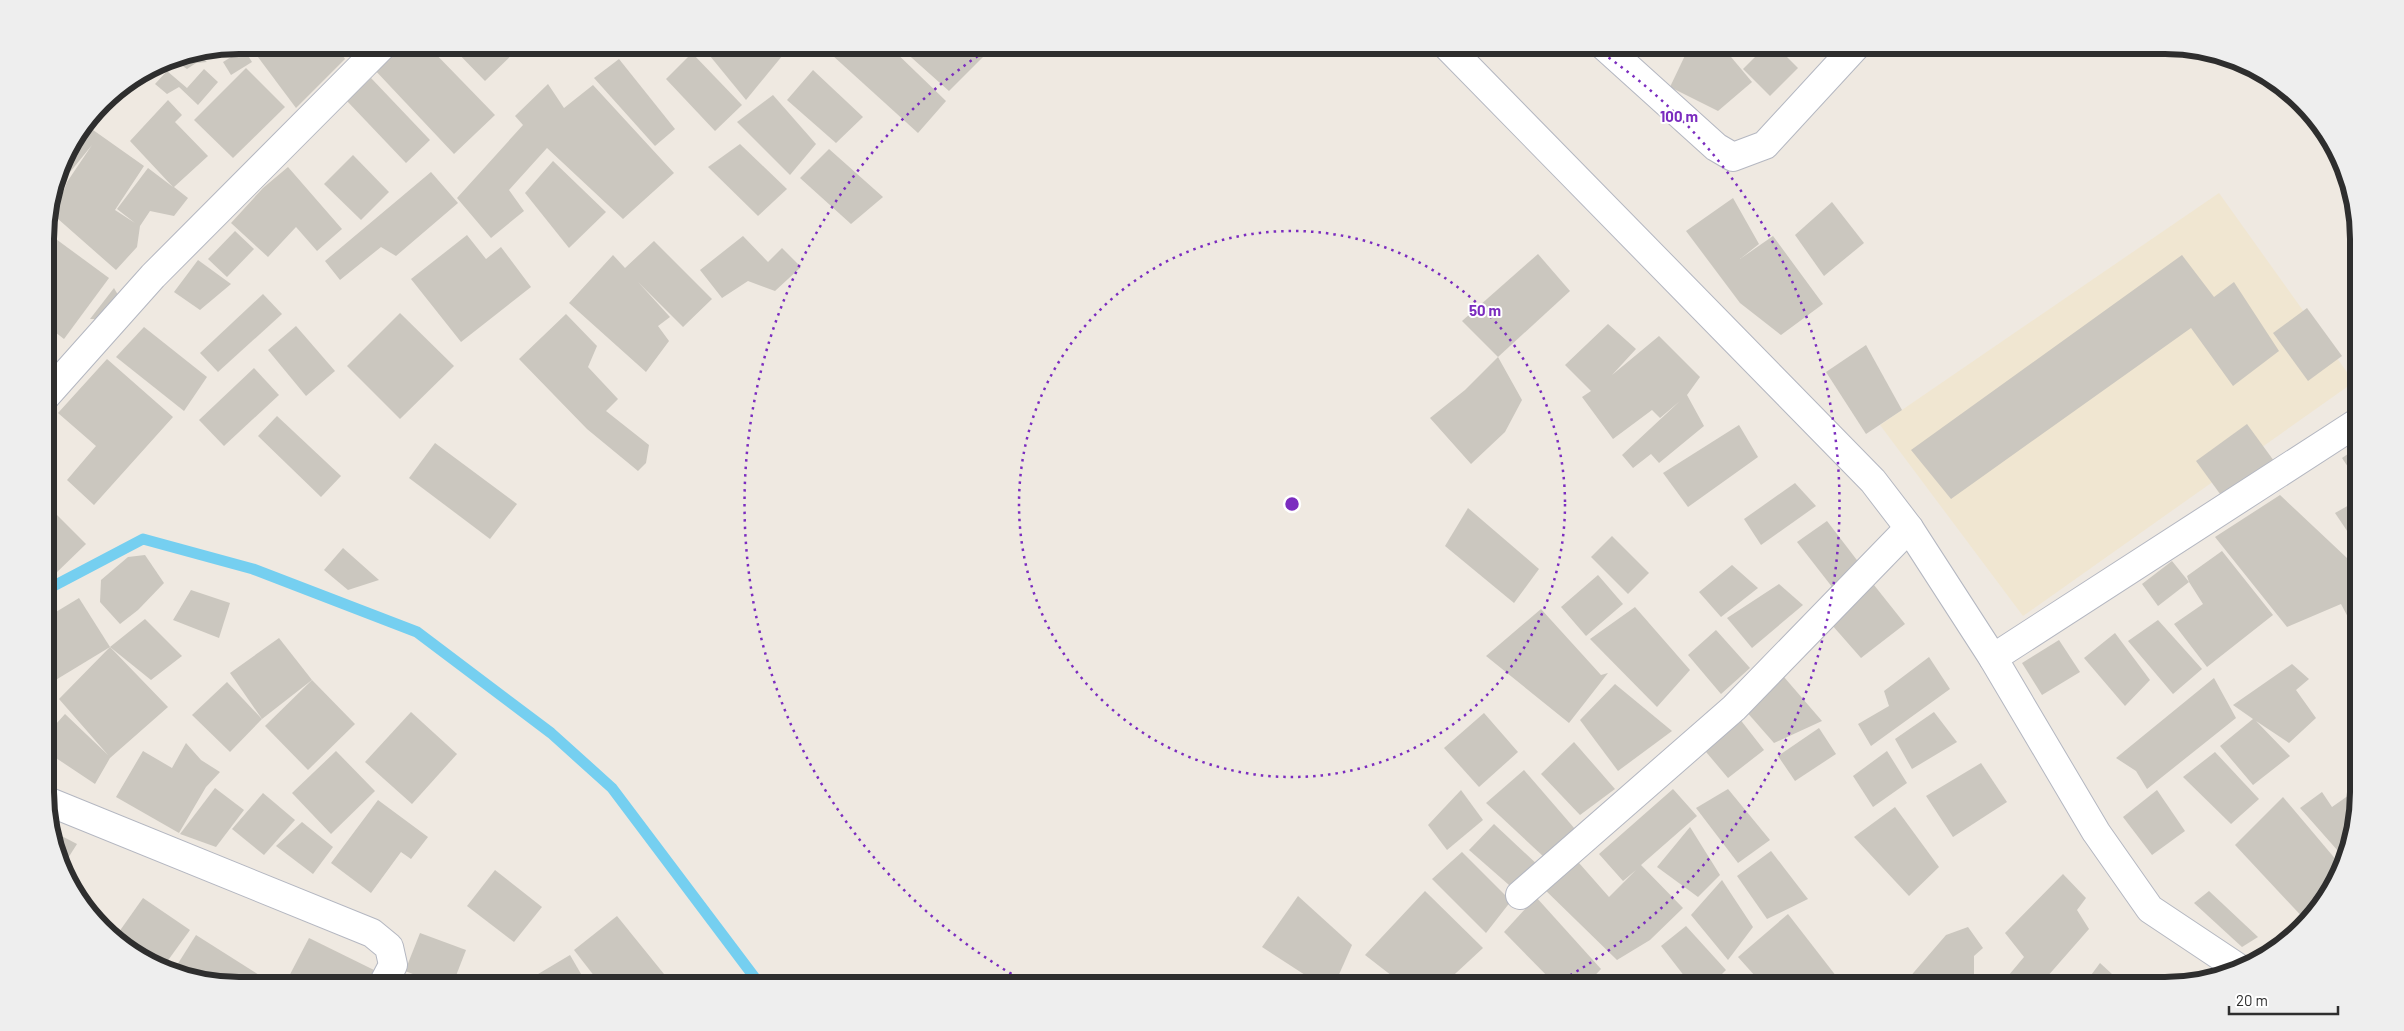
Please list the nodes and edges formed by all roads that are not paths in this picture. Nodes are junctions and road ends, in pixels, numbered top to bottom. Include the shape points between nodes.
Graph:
1 (374, 54) edge
2 (1455, 54) edge
3 (1620, 54) edge
4 (1850, 54) edge
5 (54, 387) edge
6 (2350, 427) edge
7 (1909, 528) junction
8 (1993, 658) junction
9 (54, 804) edge
10 (1520, 895) dead end
11 (2233, 964) edge
12 (387, 977) edge

1 - 5 street via 154,276
2 - 7 street via 1873,481
3 - 4 street via 1716,147 1734,157 1764,145
6 - 8 street
7 - 8 street
7 - 10 street via 1734,708
8 - 11 street via 2096,832 2150,910
9 - 12 street via 372,933 389,946 393,965

